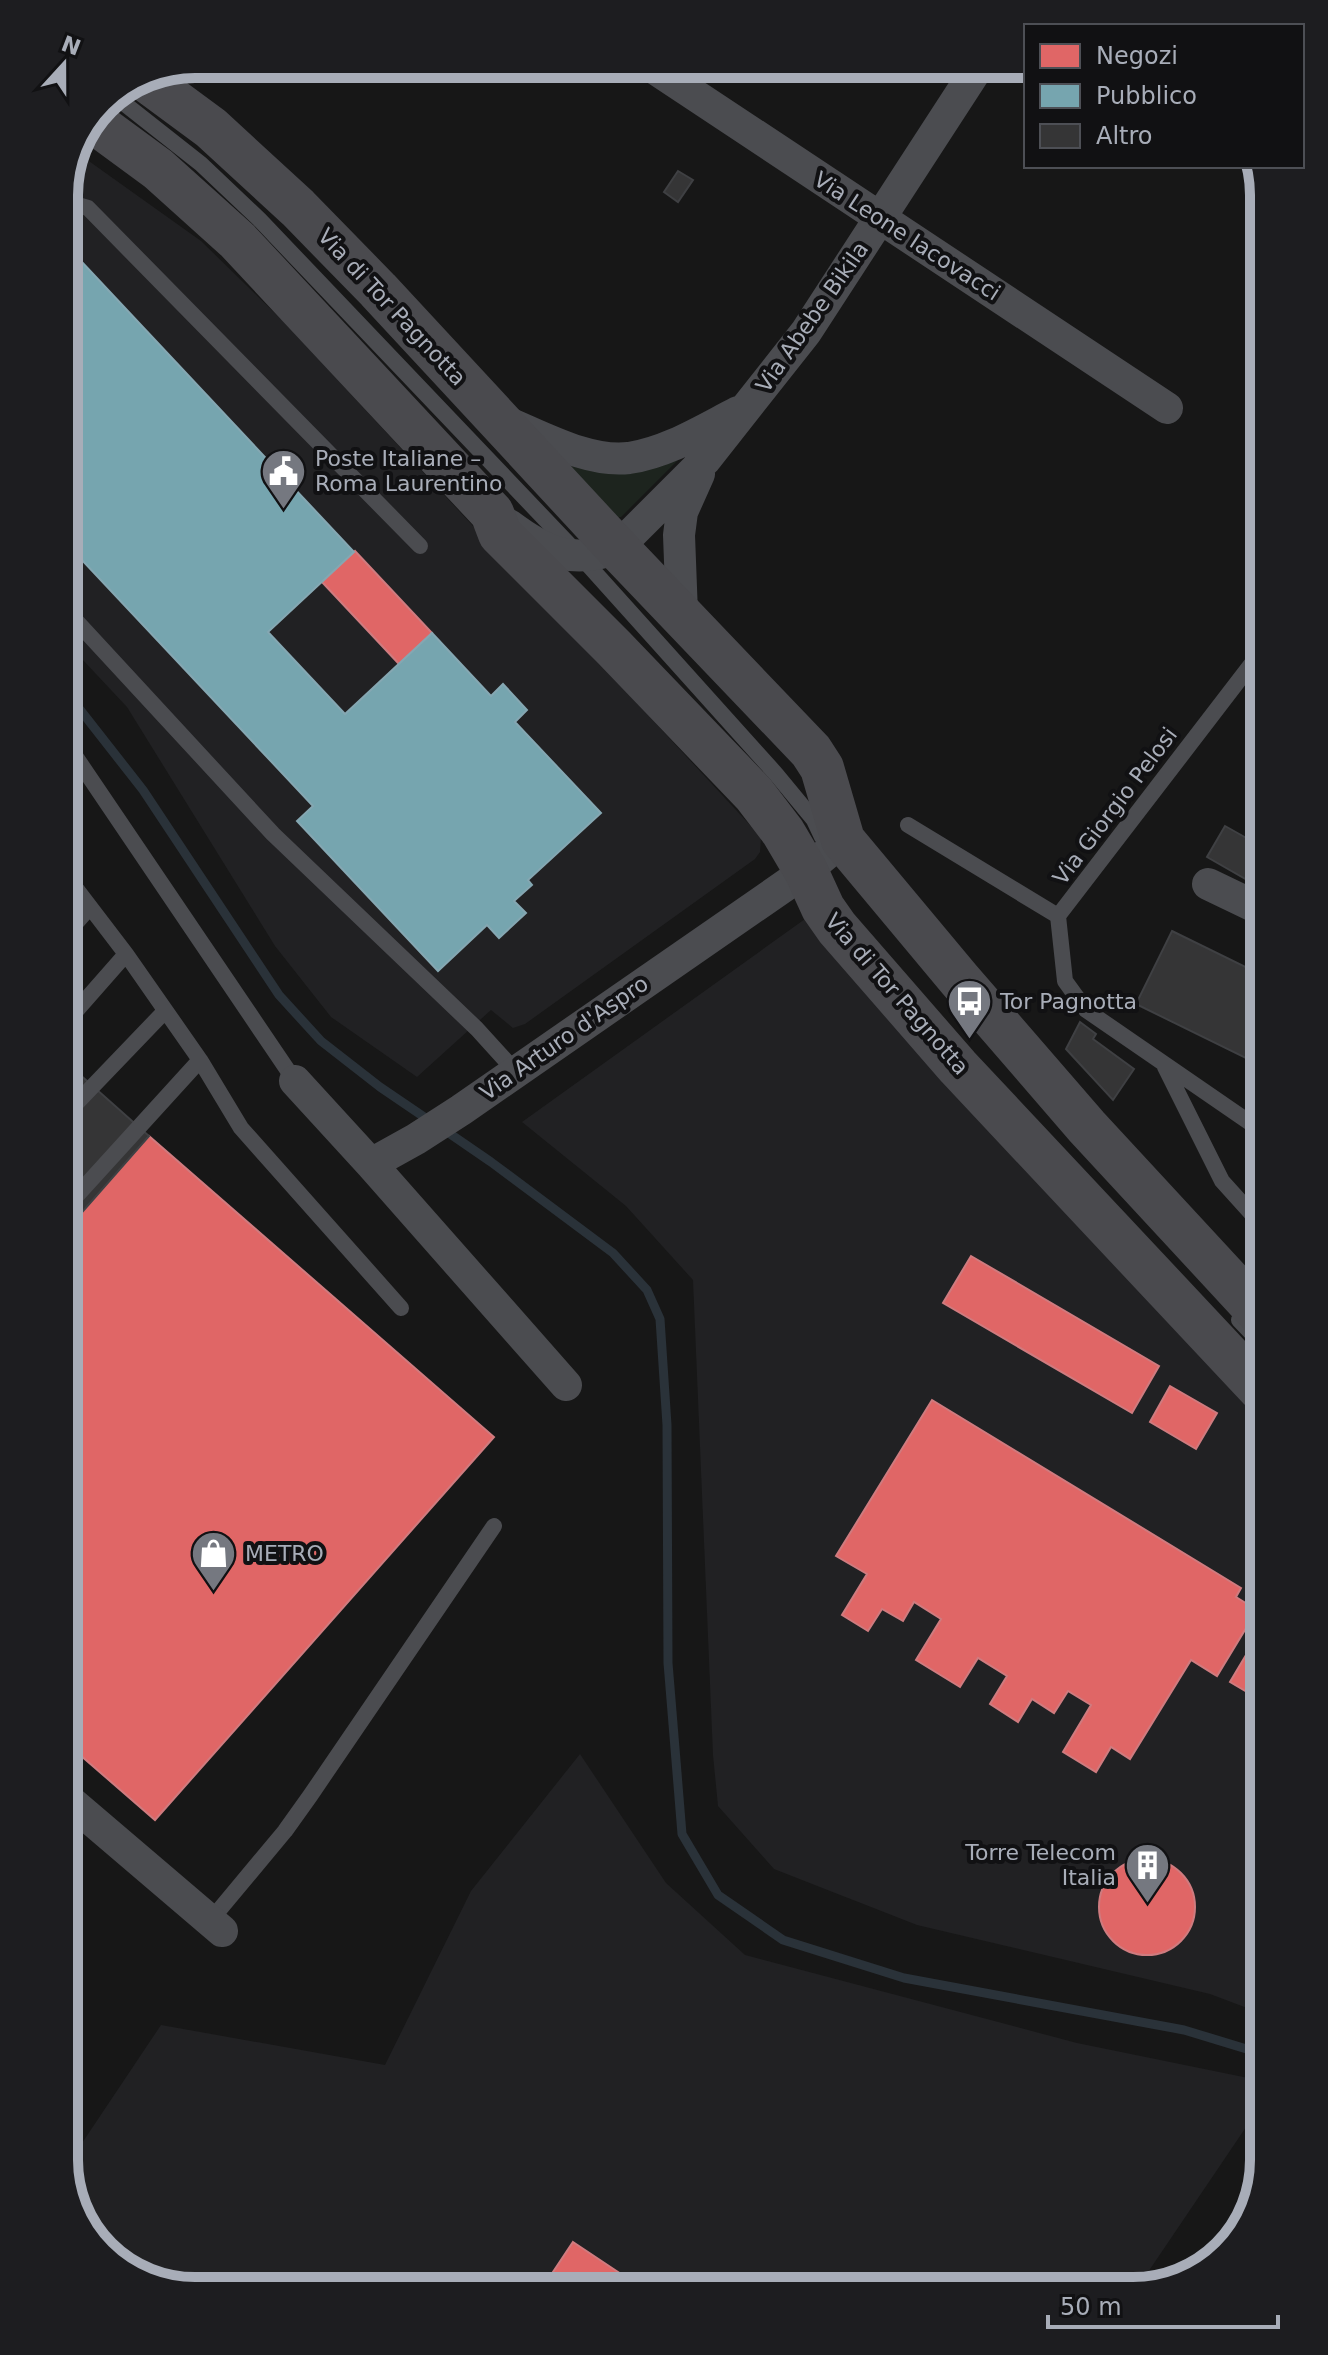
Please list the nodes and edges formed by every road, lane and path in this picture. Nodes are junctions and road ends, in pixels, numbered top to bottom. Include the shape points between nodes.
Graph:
1 (669, 78) edge
2 (971, 78) edge
3 (154, 86) edge
4 (123, 103) edge
5 (100, 127) edge
6 (78, 205) edge
7 (881, 219) junction
8 (748, 407) junction
9 (1167, 408) dead end
10 (496, 417) junction
11 (705, 460) junction
12 (492, 513) junction
13 (420, 546) dead end
14 (599, 553) junction
15 (682, 614) junction
16 (78, 623) edge
17 (1250, 666) edge
18 (78, 760) edge
19 (908, 825) dead end
20 (829, 856) junction
21 (1208, 884) dead end
22 (78, 891) edge
23 (1250, 904) edge
24 (90, 907) junction
25 (1058, 916) junction
26 (78, 921) edge
27 (126, 954) junction
28 (78, 1009) edge
29 (165, 1011) junction
30 (200, 1060) junction
31 (1164, 1065) junction
32 (516, 1072) junction
33 (295, 1081) joint
34 (78, 1102) edge
35 (1250, 1123) edge
36 (371, 1164) junction
37 (78, 1194) edge
38 (1250, 1212) edge
39 (401, 1308) dead end
40 (1244, 1311) edge
41 (1250, 1378) edge
42 (566, 1385) dead end
43 (494, 1526) dead end
44 (78, 1808) edge
45 (216, 1926) joint

1 - 7 street, Via Leone Iacovacci
2 - 7 street, Via Abebe Bikila
3 - 10 street, Via di Tor Pagnotta via 211,128 298,208
4 - 14 lane, Via di Tor Pagnotta via 201,164
5 - 12 street, Via di Tor Pagnotta via 158,169 237,240
6 - 13 lane via 88,208
7 - 8 street, Via Abebe Bikila via 806,332
7 - 9 street, Via Leone Iacovacci
8 - 10 street, Via Abebe Bikila via 673,445 627,458 578,451
8 - 11 street, Via Abebe Bikila
10 - 14 street, Via di Tor Pagnotta
11 - 14 street, Via Abebe Bikila
11 - 15 street, Via Abebe Bikila via 682,512
12 - 14 street, Via di Tor Pagnotta via 532,542 564,555
12 - 20 street, Via di Tor Pagnotta via 500,534 754,794 783,832
14 - 15 street, Via di Tor Pagnotta
14 - 20 lane, Via di Tor Pagnotta via 814,820
15 - 20 street, Via di Tor Pagnotta via 822,768
16 - 32 lane via 273,834
17 - 25 lane, Via Giorgio Pelosi
18 - 33 lane
19 - 25 lane, Via Giorgio Pelosi
20 - 32 street, Via Arturo d'Aspro
20 - 40 street, Via di Tor Pagnotta via 959,979
20 - 41 street, Via di Tor Pagnotta via 823,908 837,928 948,1055
21 - 23 street
22 - 24 lane
24 - 26 lane
24 - 27 lane
25 - 31 lane via 1065,981 1086,1010
27 - 28 lane
27 - 29 lane
29 - 30 lane
29 - 34 lane
30 - 37 lane
30 - 39 lane via 241,1128
31 - 35 lane
31 - 38 lane via 1222,1181
32 - 36 street, Via Arturo d'Aspro
33 - 36 street
36 - 42 street
43 - 45 lane
44 - 45 street

